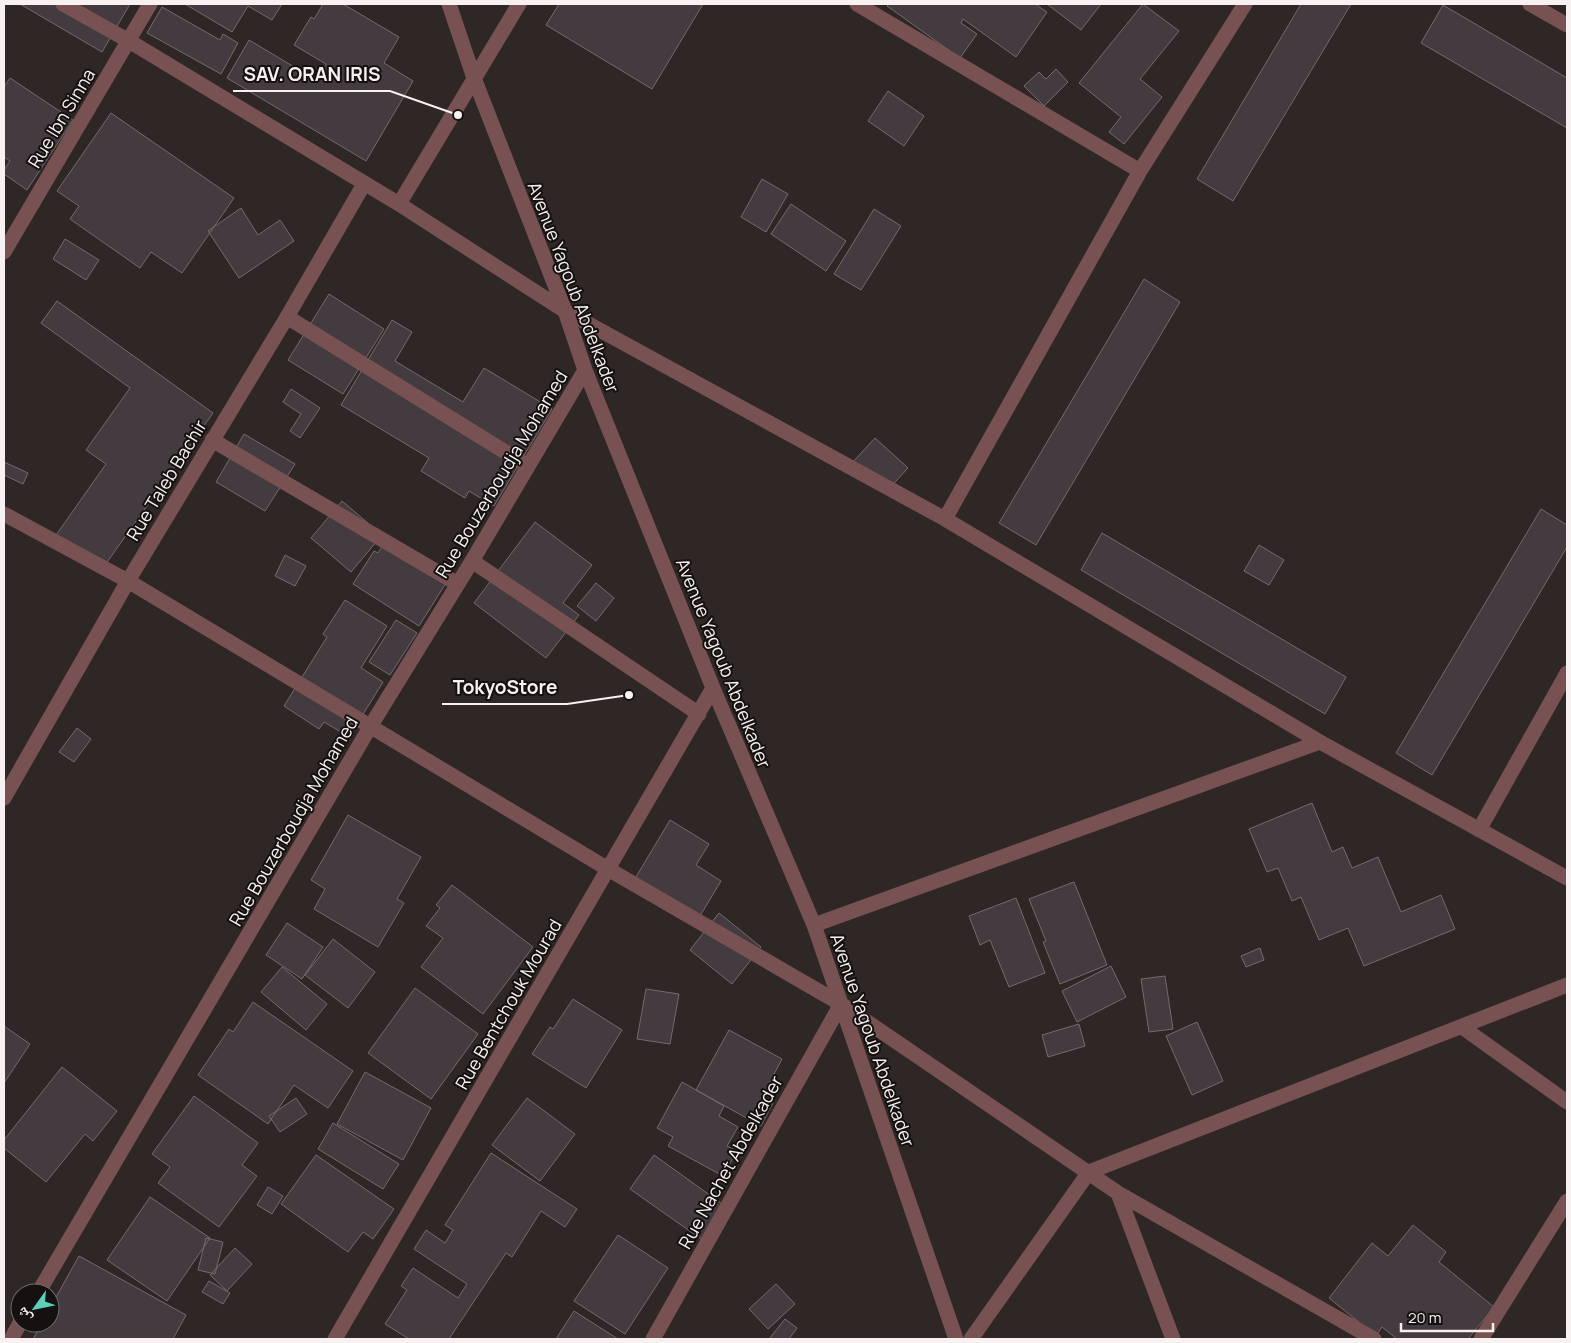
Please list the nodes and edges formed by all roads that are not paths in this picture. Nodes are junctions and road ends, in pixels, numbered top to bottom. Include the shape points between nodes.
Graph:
1 (63, 4) edge
2 (150, 4) edge
3 (449, 4) edge
4 (519, 4) edge
5 (857, 4) edge
6 (1245, 4) edge
7 (1530, 4) edge
8 (880, 10) edge
9 (1567, 25) edge
10 (129, 41) junction
11 (474, 78) junction
12 (1140, 171) junction
13 (364, 184) junction
14 (399, 204) junction
15 (4, 252) edge
16 (565, 311) junction
17 (287, 317) junction
18 (585, 370) junction
19 (212, 440) junction
20 (528, 466) junction
21 (4, 514) edge
22 (946, 519) junction
23 (472, 561) junction
24 (128, 581) junction
25 (458, 584) junction
26 (1567, 673) edge
27 (713, 688) junction
28 (699, 714) junction
29 (370, 727) junction
30 (1320, 742) junction
31 (4, 798) edge
32 (1478, 830) junction
33 (608, 869) junction
34 (1567, 878) edge
35 (814, 925) junction
36 (1567, 985) edge
37 (841, 1004) junction
38 (1462, 1027) junction
39 (1567, 1102) edge
40 (1089, 1172) junction
41 (1118, 1193) junction
42 (1567, 1201) edge
43 (44, 1283) edge
44 (335, 1339) edge
45 (653, 1339) edge
46 (956, 1339) edge
47 (971, 1339) edge
48 (1173, 1339) edge
49 (1374, 1339) edge
50 (1481, 1339) edge

1 - 10 street
2 - 10 street, Rue Ibn Sinna
3 - 11 street, Avenue Yagoub Abdelkader
4 - 11 street
5 - 8 street
6 - 12 street
7 - 9 street
8 - 12 street
10 - 13 street
10 - 15 street, Rue Ibn Sinna
11 - 14 street
11 - 16 street, Avenue Yagoub Abdelkader
12 - 22 street
13 - 14 street
13 - 17 street, Rue Taleb Bachir
14 - 16 street
16 - 18 street, Avenue Yagoub Abdelkader
16 - 22 street
17 - 19 street, Rue Taleb Bachir
17 - 20 street
18 - 20 street, Rue Bouzerboudja Mohamed
18 - 27 street, Avenue Yagoub Abdelkader
19 - 24 street, Rue Taleb Bachir
19 - 25 street
20 - 23 street, Rue Bouzerboudja Mohamed
21 - 24 street
22 - 30 street
23 - 25 street, Rue Bouzerboudja Mohamed
23 - 28 street
24 - 29 street
24 - 31 street, Rue Taleb Bachir
25 - 29 street, Rue Bouzerboudja Mohamed
26 - 32 street
27 - 28 street, Rue Bentchouk Mourad
27 - 35 street, Avenue Yagoub Abdelkader
28 - 33 street, Rue Bentchouk Mourad
29 - 33 street
29 - 43 street, Rue Bouzerboudja Mohamed
30 - 32 street
30 - 35 street
32 - 34 street
33 - 37 street
33 - 44 street, Rue Bentchouk Mourad
35 - 37 street, Avenue Yagoub Abdelkader
36 - 38 street
37 - 40 street
37 - 45 street, Rue Nachet Abdelkader
37 - 46 street, Avenue Yagoub Abdelkader
38 - 39 street
38 - 40 street
40 - 41 street
40 - 47 street
41 - 48 street
41 - 49 street
42 - 50 street

